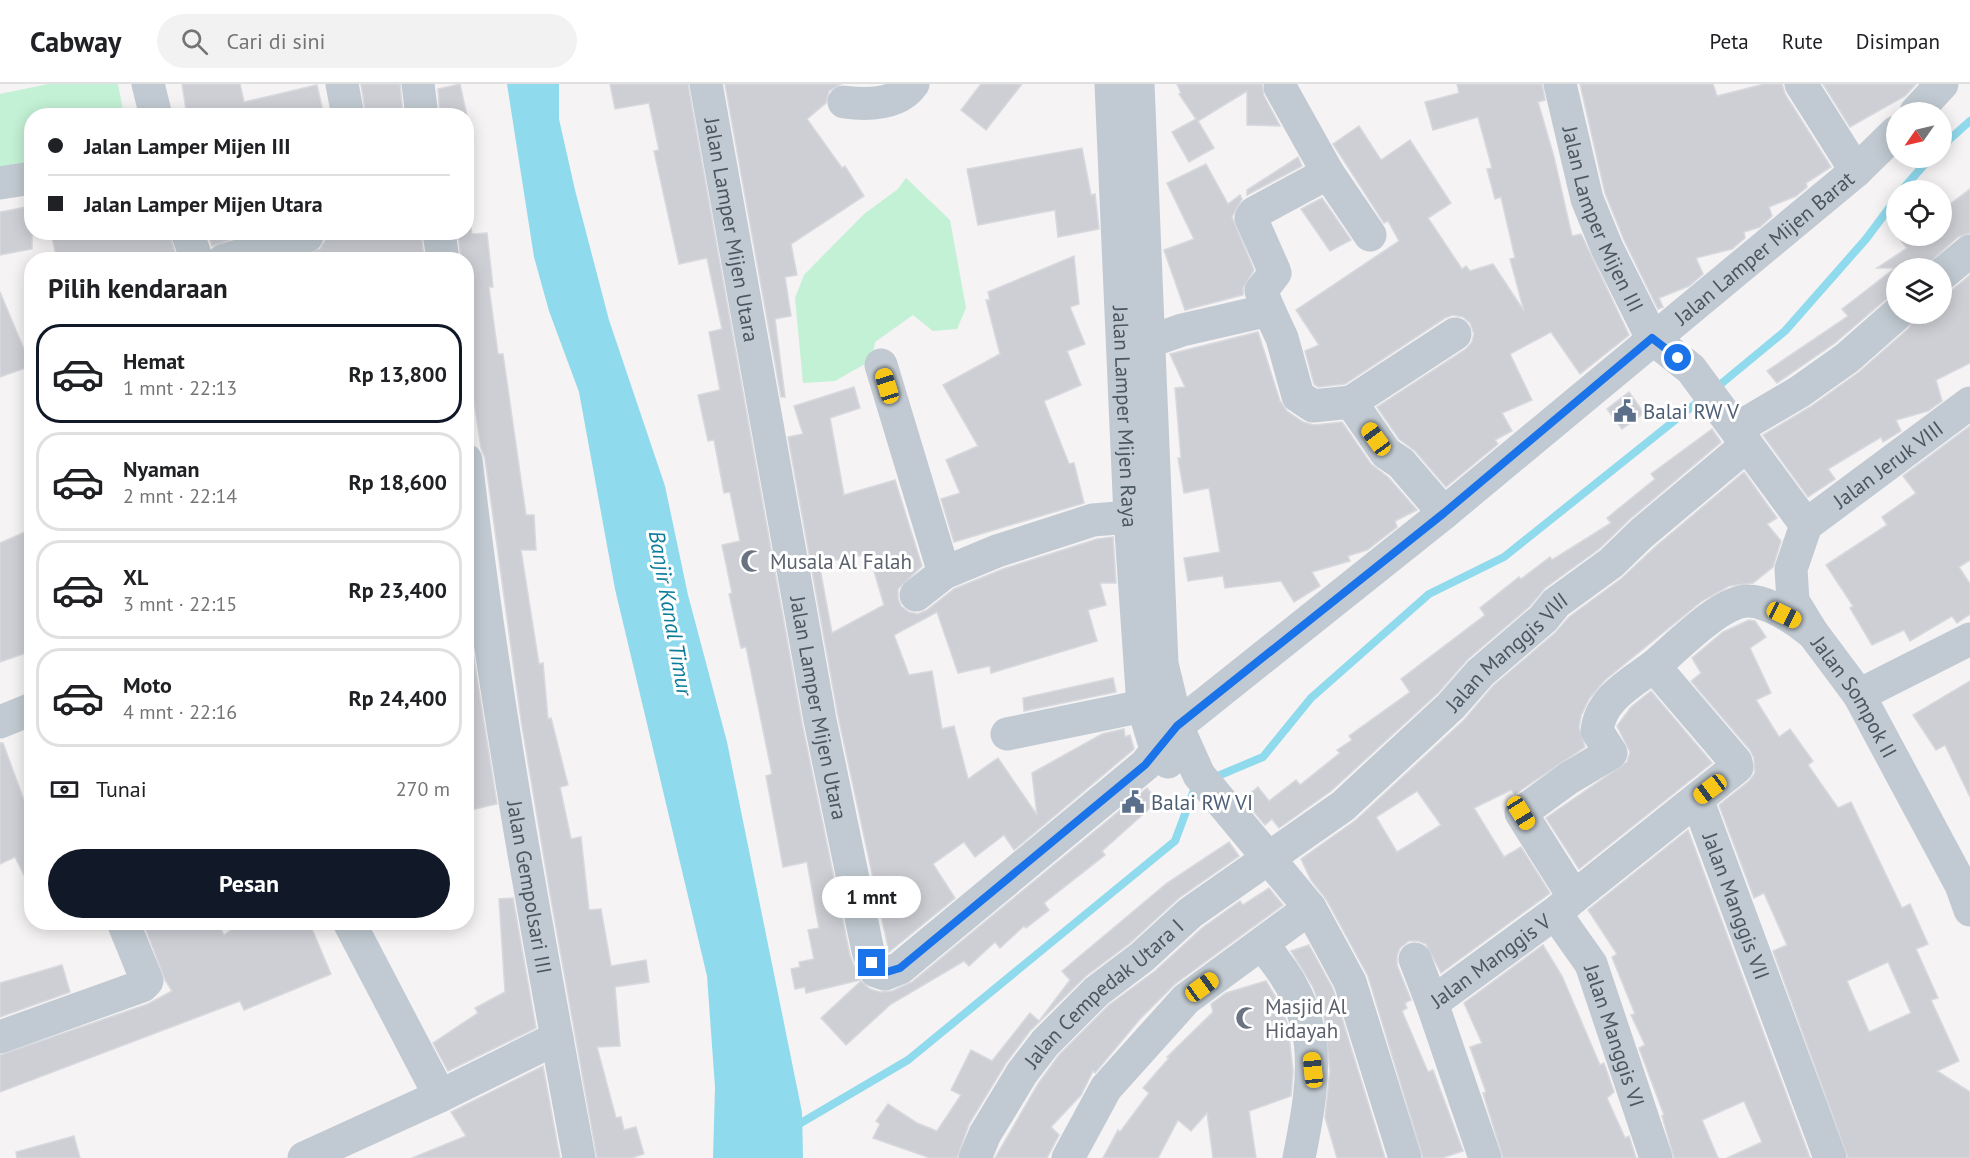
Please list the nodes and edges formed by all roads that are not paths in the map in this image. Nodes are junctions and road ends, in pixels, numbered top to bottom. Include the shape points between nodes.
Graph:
1 (148, 84) edge
2 (342, 84) edge
3 (418, 84) edge
4 (705, 84) edge
5 (913, 84) edge
6 (1560, 84) edge
7 (1801, 84) edge
8 (1942, 84) edge
9 (1116, 86) edge
10 (1280, 87) dead end
11 (844, 102) dead end
12 (1925, 102) edge
13 (154, 108) edge
14 (346, 108) edge
15 (421, 108) edge
16 (1886, 142) edge
17 (1856, 171) junction
18 (1328, 172) junction
19 (24, 179) edge
20 (0, 183) edge
21 (1370, 235) dead end
22 (293, 240) edge
23 (1970, 251) edge
24 (252, 252) edge
25 (1952, 266) edge
26 (1269, 310) junction
27 (1886, 324) edge
28 (1455, 334) dead end
29 (1652, 338) junction
30 (1148, 342) junction
31 (881, 365) dead end
32 (1351, 402) junction
33 (1970, 403) edge
34 (1735, 428) junction
35 (1444, 513) junction
36 (1130, 517) junction
37 (474, 523) edge
38 (1806, 525) junction
39 (944, 573) junction
40 (916, 595) dead end
41 (1812, 632) junction
42 (1970, 639) edge
43 (1654, 666) junction
44 (1859, 695) junction
45 (1143, 705) junction
46 (24, 712) edge
47 (0, 722) edge
48 (1007, 734) dead end
49 (1167, 737) junction
50 (1697, 799) junction
51 (1267, 859) junction
52 (1310, 908) junction
53 (1563, 910) junction
54 (1970, 910) edge
55 (126, 930) edge
56 (353, 930) edge
57 (1262, 945) junction
58 (1415, 959) dead end
59 (1432, 1003) junction
60 (0, 1037) edge
61 (557, 1038) junction
62 (440, 1096) junction
63 (304, 1158) edge
64 (579, 1158) edge
65 (975, 1158) edge
66 (1068, 1158) edge
67 (1299, 1158) edge
68 (1405, 1158) edge
69 (1485, 1158) edge
70 (1656, 1158) edge
71 (1830, 1158) edge

1 - 13 street
2 - 14 street
3 - 15 street
4 - 49 street, Jalan Lamper Mijen Utara via 818,708 867,951 876,970 885,974 900,968 1145,765
5 - 11 street via 893,99 864,104
6 - 29 street, Jalan Lamper Mijen III via 1587,199
7 - 17 street
8 - 12 street
9 - 30 street
9 - 36 street, Jalan Lamper Mijen Raya
10 - 18 street
16 - 17 street, Jalan Lamper Mijen Barat
17 - 29 street, Jalan Lamper Mijen Barat
18 - 21 street
18 - 26 street via 1251,218 1275,273 1261,291
19 - 20 street
22 - 24 street
23 - 25 street
26 - 30 street
26 - 32 street via 1282,338 1298,396 1313,405
27 - 34 street, Jalan Manggis VIII via 1799,392
28 - 32 street
29 - 34 street, Jalan Lamper Mijen III via 1691,369
29 - 35 street, Jalan Lamper Mijen Barat
30 - 49 street
31 - 39 street
32 - 35 street via 1386,453 1401,463
33 - 38 street, Jalan Jeruk VIII
34 - 38 street
34 - 51 street, Jalan Manggis VIII via 1611,563 1556,603 1543,620 1480,673 1452,706 1343,806
35 - 49 street, Jalan Lamper Mijen Barat
36 - 39 street via 1093,520
36 - 45 street, Jalan Lamper Mijen Raya
37 - 61 street, Jalan Gempolsari III via 513,788
38 - 41 street, Jalan Sompok II via 1791,569 1793,601
39 - 40 street
41 - 43 street via 1758,602 1746,601 1714,616
41 - 44 street, Jalan Sompok II
42 - 44 street
43 - 50 street via 1737,765 1736,770
43 - 53 street, Jalan Manggis VI via 1614,696 1601,716 1598,731 1611,753 1521,813
44 - 54 street, Jalan Sompok II
45 - 48 street
45 - 49 street, Jalan Lamper Mijen Raya
46 - 47 street
49 - 51 street via 1175,768 1197,773
50 - 53 street, Jalan Manggis V
50 - 71 street, Jalan Manggis VII
51 - 52 street
51 - 65 street, Jalan Cempedak Utara I via 1190,913 1072,1015 1022,1073
52 - 57 street
52 - 68 street via 1350,982
53 - 59 street, Jalan Manggis V
53 - 70 street, Jalan Manggis VI via 1591,964
55 - 60 street via 147,981 142,986
56 - 62 street
57 - 66 street via 1186,999 1106,1088
57 - 67 street via 1283,969 1309,1031 1311,1106
58 - 59 street
59 - 69 street, Jalan Manggis V
61 - 62 street
61 - 64 street, Jalan Gempolsari III
62 - 63 street

